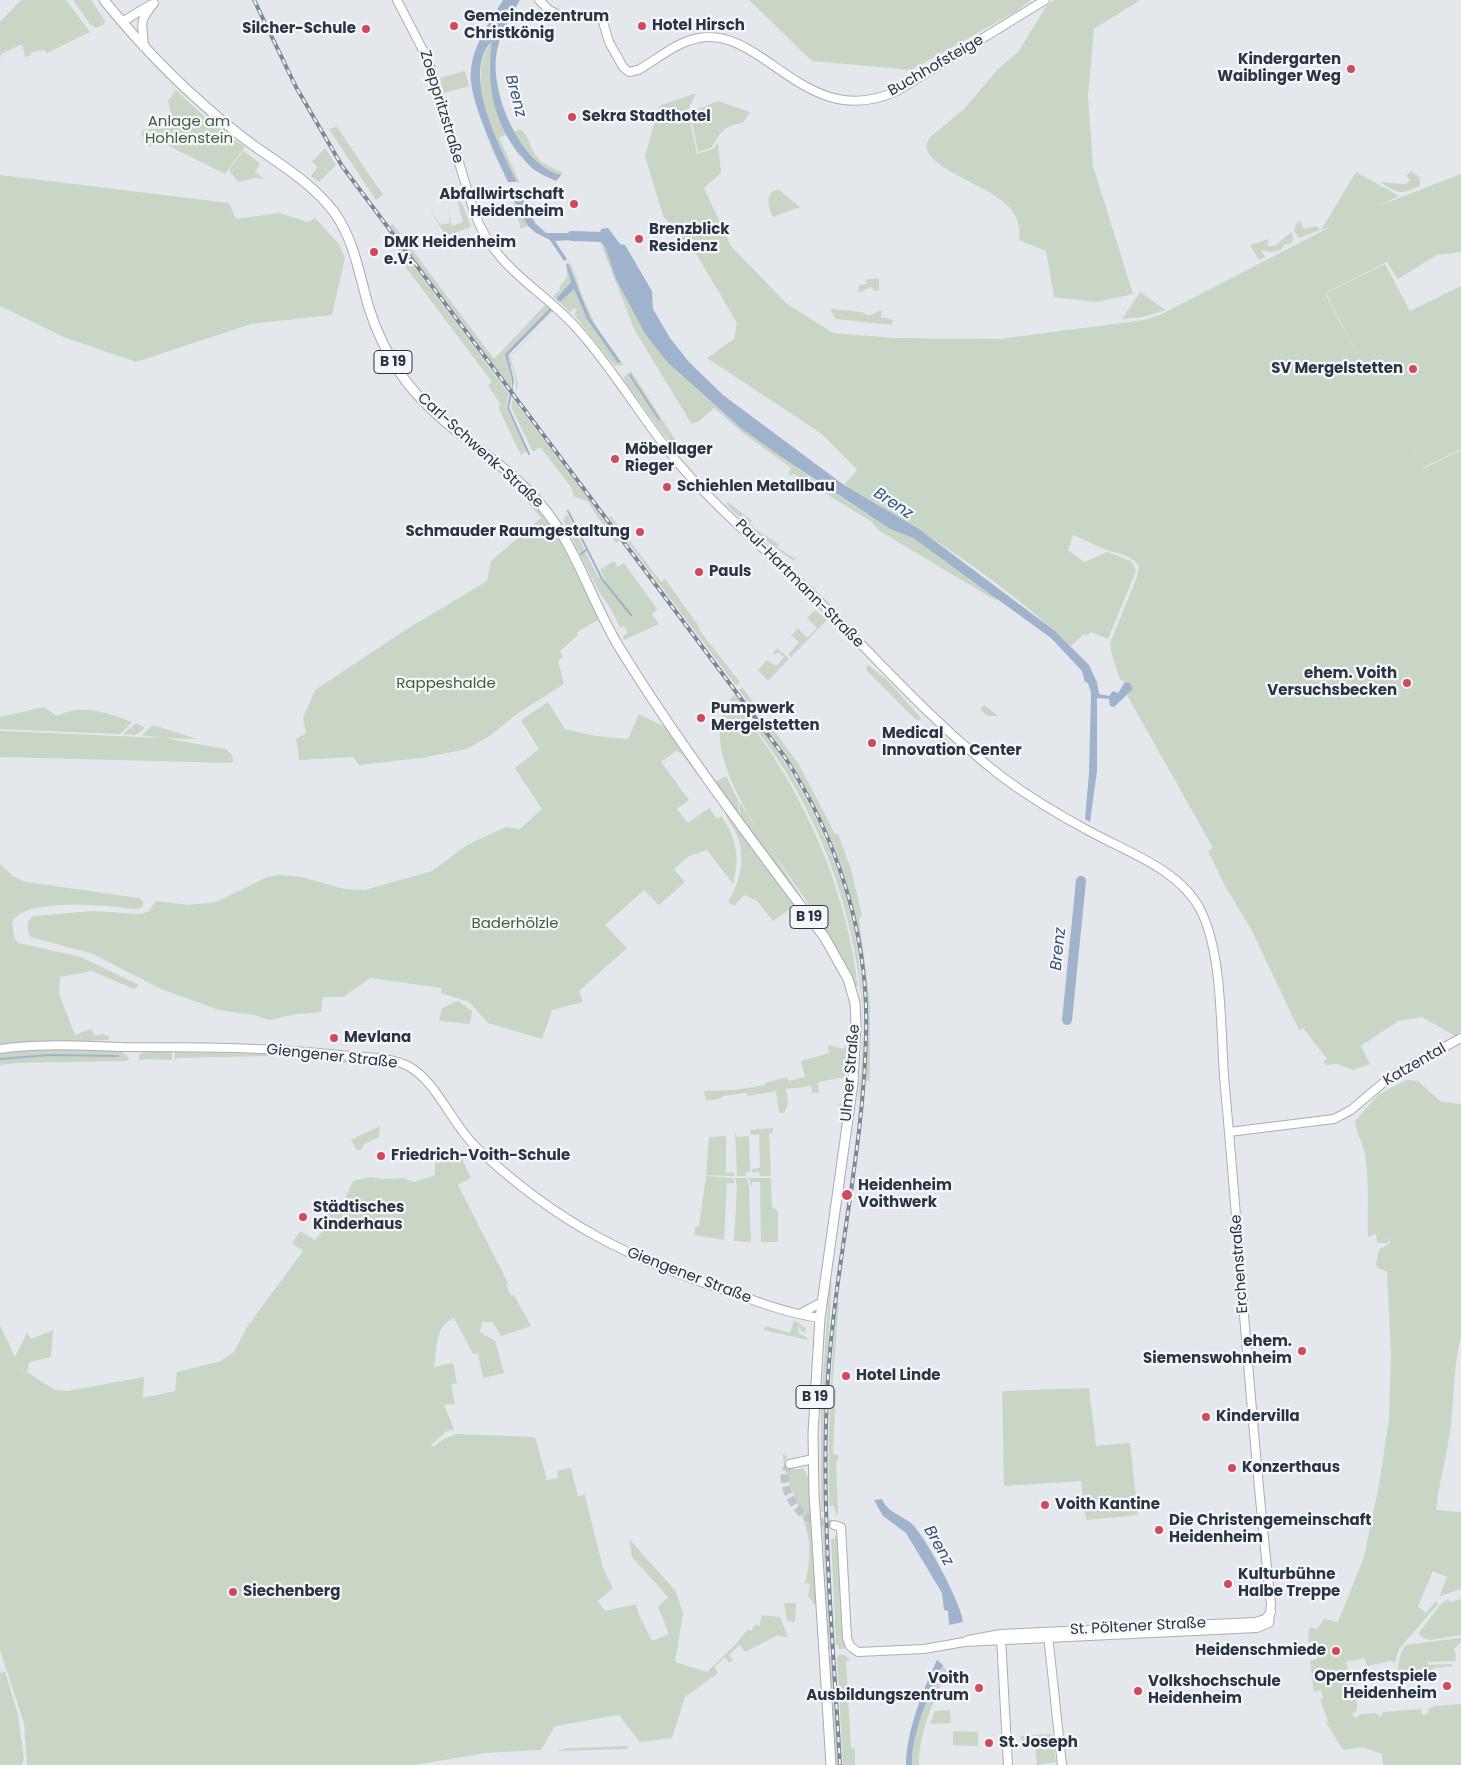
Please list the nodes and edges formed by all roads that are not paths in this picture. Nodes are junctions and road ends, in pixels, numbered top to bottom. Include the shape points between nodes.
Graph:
1 (104, 0) edge
2 (397, 0) edge
3 (539, 0) edge
4 (1045, 0) edge
5 (156, 1) edge
6 (122, 22) junction
7 (144, 47) junction
8 (466, 189) joint
9 (674, 733) joint
10 (1201, 910) joint
11 (1461, 1038) edge
12 (0, 1049) edge
13 (1229, 1132) junction
14 (822, 1302) junction
15 (800, 1314) junction
16 (820, 1318) junction
17 (813, 1459) junction
18 (790, 1464) dead end
19 (838, 1526) dead end
20 (1271, 1616) joint
21 (1048, 1635) junction
22 (1001, 1637) junction
23 (831, 1765) edge
24 (1008, 1765) edge
25 (1062, 1765) edge

1 - 6 main road, B 19
2 - 8 main road, Zoeppritzstraße via 428,60
3 - 4 main road, Buchhofsteige via 561,16 599,14 623,67 632,72 686,42 714,37 745,48 802,86 820,94 853,99 876,98 896,91
5 - 6 main road
5 - 7 main road via 142,18
6 - 7 main road, Carl-Schwenk-Straße / B 19
7 - 9 main road, Carl-Schwenk-Straße / B 19 via 209,111 316,190 351,243 369,309 401,374 431,410 517,480 548,514 569,547 617,643
8 - 10 main road, Paul-Hartmann-Straße via 480,229 495,252 585,337 688,475 936,722 1022,792 1177,881
9 - 14 main road, Ulmer Straße / B 19 via 832,947 852,992 856,1025 853,1077
10 - 13 main road, Erchenstraße via 1214,947
11 - 13 main road, Katzental via 1390,1077 1348,1113 1324,1122
12 - 15 main road, Giengener Straße via 56,1046 270,1049 400,1062 425,1081 481,1152 532,1196 580,1228 633,1257 667,1271
13 - 20 main road, Erchenstraße
14 - 15 main road
14 - 16 main road, Ulmer Straße / B 19
15 - 16 main road, Giengener Straße
16 - 17 main road, B 19
17 - 18 main road
17 - 23 main road, B 19
19 - 22 main road, St. Pöltener Straße via 845,1628 853,1648 863,1652 920,1649
20 - 21 main road, St. Pöltener Straße via 1265,1626 1258,1628
21 - 22 main road, St. Pöltener Straße
21 - 25 main road
22 - 24 main road

